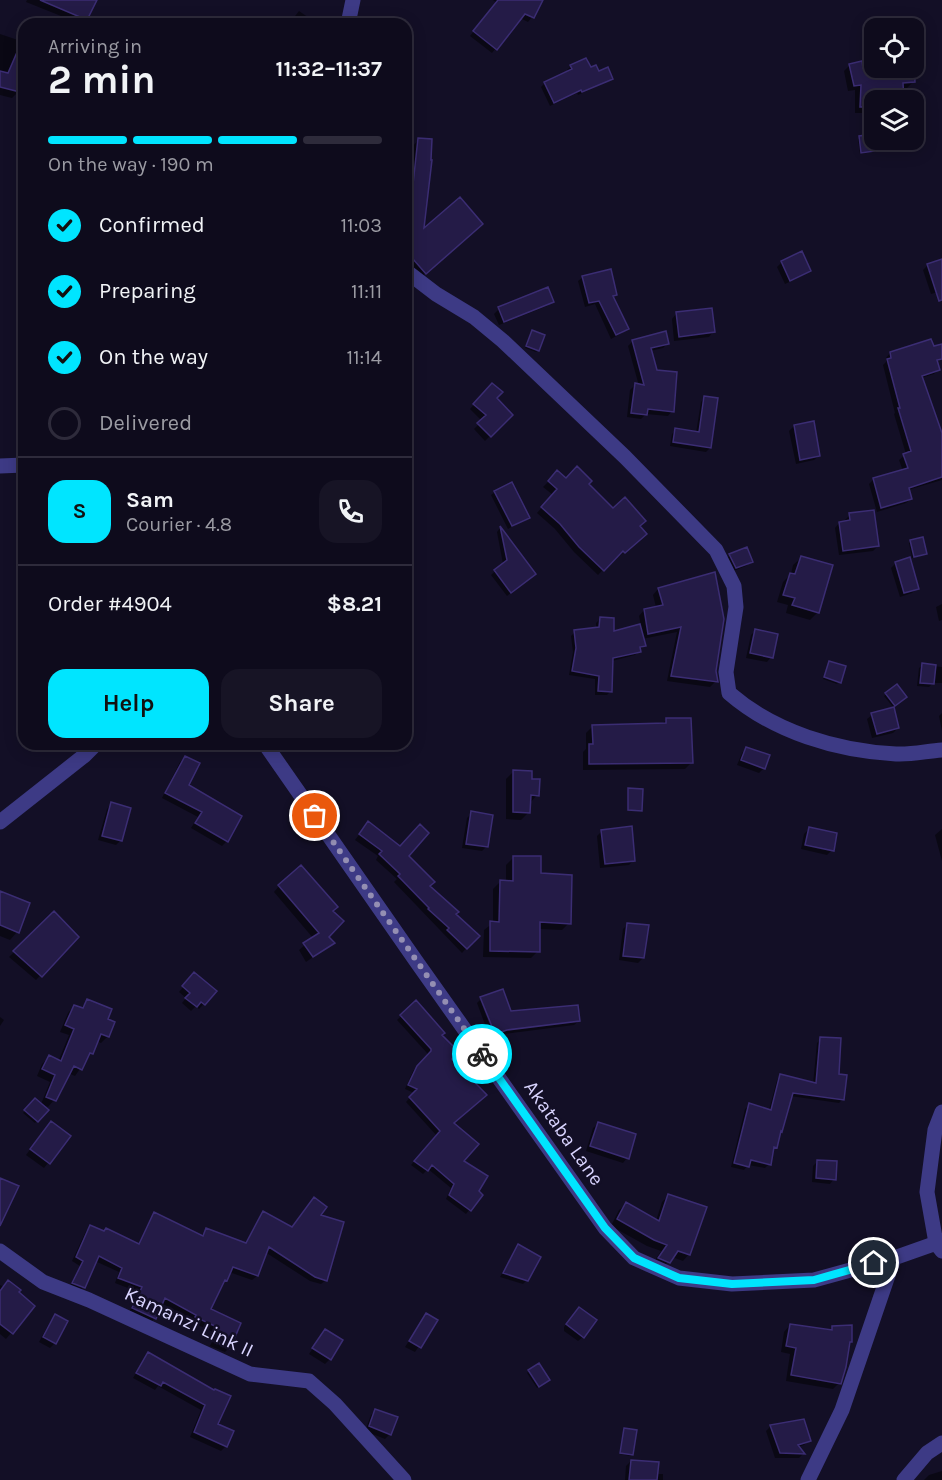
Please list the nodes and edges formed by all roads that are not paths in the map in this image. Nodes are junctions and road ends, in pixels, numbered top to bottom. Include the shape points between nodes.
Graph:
1 (353, 0) edge
2 (349, 18) edge
3 (412, 276) edge
4 (18, 465) edge
5 (0, 466) edge
6 (90, 750) edge
7 (269, 750) edge
8 (942, 750) edge
9 (0, 822) edge
10 (942, 1112) edge
11 (940, 1245) edge
12 (0, 1251) edge
13 (894, 1258) junction
14 (942, 1443) edge
15 (404, 1480) edge
16 (808, 1480) edge
17 (904, 1480) edge

1 - 2 street
3 - 8 street via 503,341 716,550 734,586 736,607 726,672 729,693 745,707 787,729 838,747 898,754
4 - 5 street
6 - 9 street
7 - 13 street, Akataba Lane via 605,1228 634,1258 679,1278 732,1284 814,1280
10 - 11 street via 935,1130 927,1192
11 - 13 street, Akataba Lane
12 - 15 street, Kamanzi Link II via 43,1282 250,1374 309,1380
13 - 16 street via 842,1410
14 - 17 street via 927,1453

